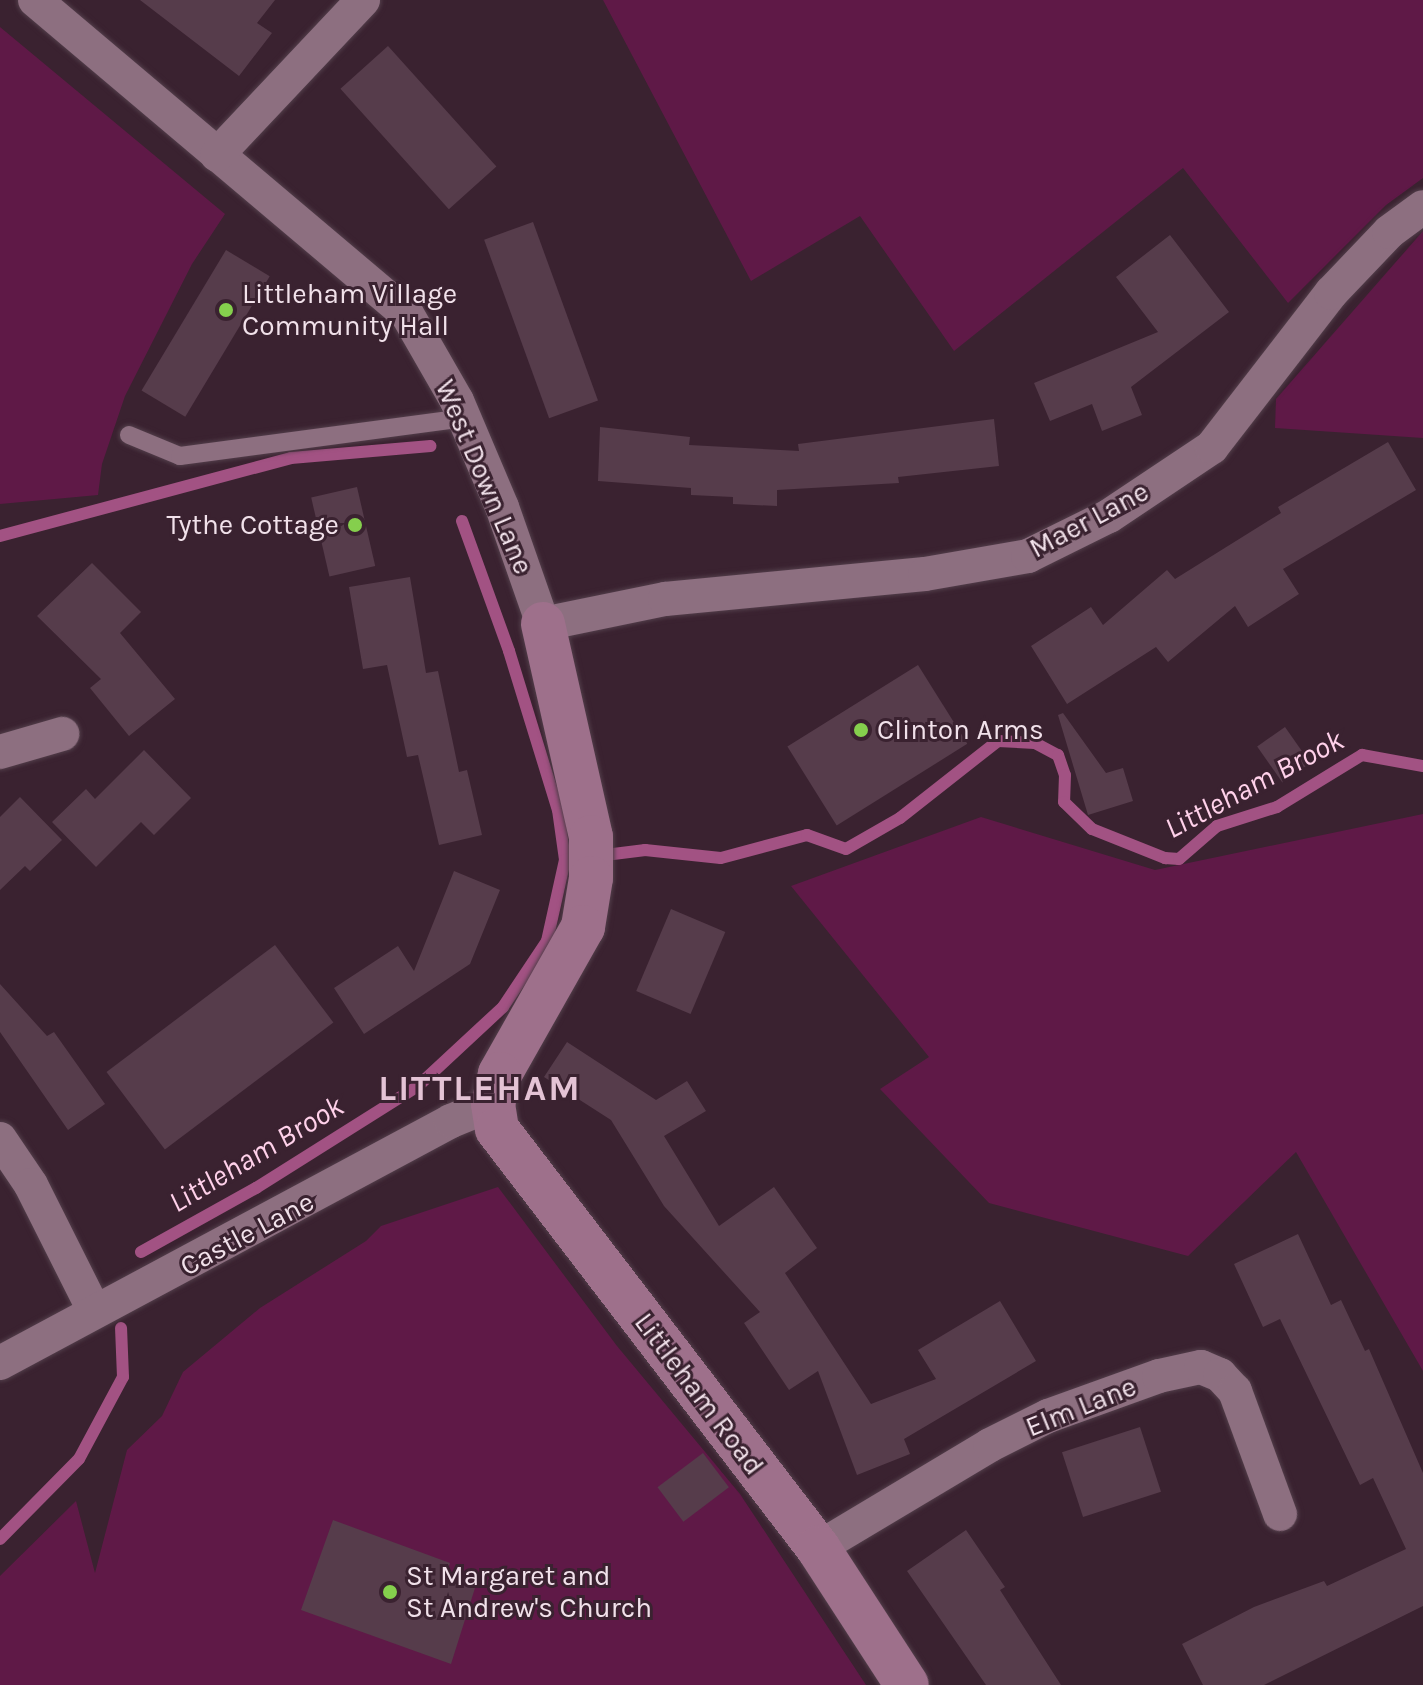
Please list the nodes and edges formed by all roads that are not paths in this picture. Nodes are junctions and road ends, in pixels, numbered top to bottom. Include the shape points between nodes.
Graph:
1 (35, 0) edge
2 (363, 0) edge
3 (217, 155) junction
4 (1423, 207) edge
5 (464, 418) junction
6 (129, 435) dead end
7 (543, 624) junction
8 (62, 734) dead end
9 (0, 752) edge
10 (493, 1104) junction
11 (0, 1139) edge
12 (94, 1310) junction
13 (0, 1363) edge
14 (1280, 1514) dead end
15 (818, 1548) junction
16 (907, 1685) edge

1 - 3 street, West Down Lane
2 - 3 street
3 - 5 street, West Down Lane via 407,314
4 - 7 street, Maer Lane via 1389,232 1331,293 1212,447 1109,516 1028,556 925,574 665,599
5 - 6 lane via 180,456
5 - 7 street, West Down Lane
7 - 10 street, West Down Lane via 591,858 583,927 500,1074
8 - 9 street
10 - 12 street, Castle Lane via 451,1121 152,1285
10 - 15 street, Littleham Road via 497,1129
11 - 12 street via 31,1185
12 - 13 street, Castle Lane
14 - 15 street, Elm Lane via 1235,1391 1220,1375 1201,1367 1159,1376 1048,1416
15 - 16 street, Littleham Road

